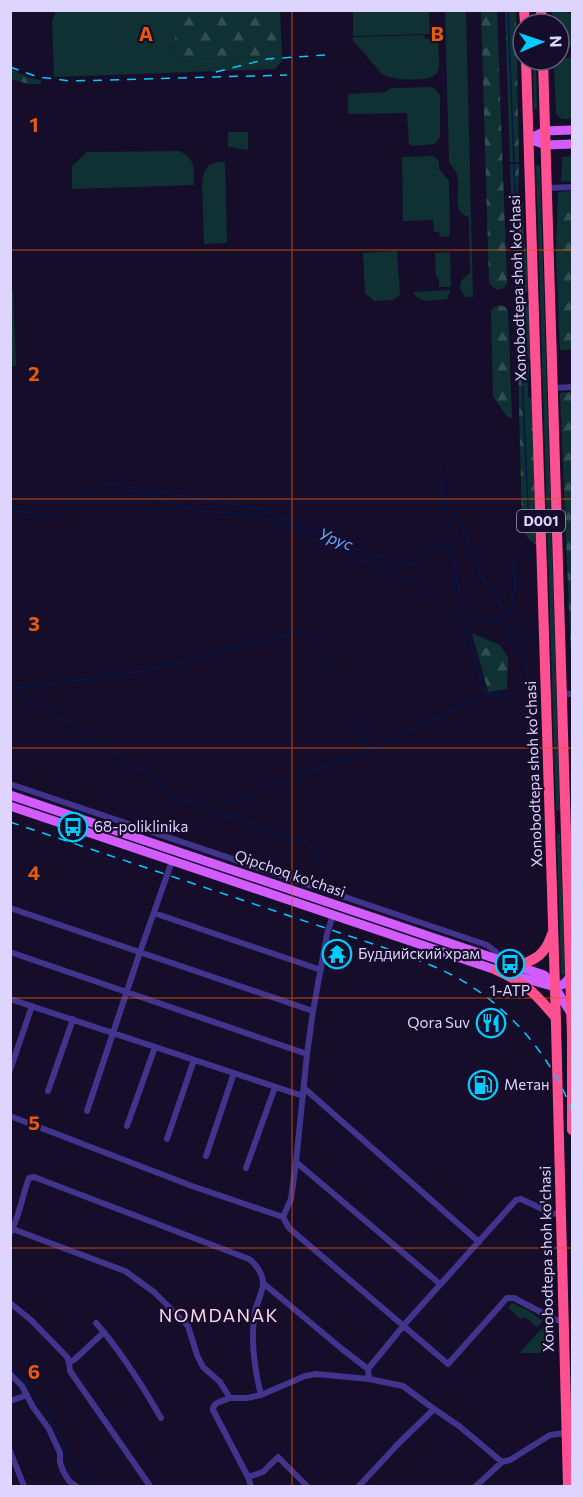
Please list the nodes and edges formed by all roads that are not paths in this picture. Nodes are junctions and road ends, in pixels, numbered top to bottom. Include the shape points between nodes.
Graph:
1 (526, 72) edge
2 (543, 72) edge
3 (573, 130) edge
4 (545, 131) junction
5 (528, 138) junction
6 (573, 144) edge
7 (546, 145) junction
8 (573, 187) edge
9 (547, 188) junction
10 (573, 387) edge
11 (553, 388) junction
12 (567, 694) edge
13 (10, 784) edge
14 (10, 795) edge
15 (10, 806) edge
16 (550, 816) junction
17 (565, 816) junction
18 (172, 861) junction
19 (570, 880) edge
20 (10, 908) edge
21 (347, 909) junction
22 (154, 913) junction
23 (333, 915) junction
24 (344, 919) junction
25 (554, 928) junction
26 (10, 952) edge
27 (140, 952) junction
28 (499, 966) junction
29 (516, 966) junction
30 (321, 970) junction
31 (570, 977) junction
32 (555, 987) junction
33 (127, 992) junction
34 (10, 999) edge
35 (32, 1006) junction
36 (313, 1011) junction
37 (571, 1013) junction
38 (556, 1016) junction
39 (73, 1019) junction
40 (113, 1033) junction
41 (155, 1047) junction
42 (307, 1054) junction
43 (194, 1060) junction
44 (10, 1070) edge
45 (234, 1073) junction
46 (275, 1087) junction
47 (304, 1088) junction
48 (48, 1091) dead end
49 (303, 1096) junction
50 (87, 1111) dead end
51 (10, 1116) edge
52 (127, 1126) dead end
53 (573, 1130) edge
54 (167, 1139) dead end
55 (206, 1156) dead end
56 (296, 1162) junction
57 (246, 1168) dead end
58 (561, 1214) junction
59 (283, 1217) junction
60 (11, 1230) edge
61 (479, 1242) junction
62 (263, 1283) junction
63 (440, 1284) junction
64 (10, 1303) edge
65 (564, 1320) junction
66 (96, 1323) dead end
67 (404, 1325) junction
68 (105, 1332) junction
69 (69, 1362) junction
70 (368, 1369) junction
71 (10, 1374) edge
72 (369, 1379) junction
73 (27, 1395) junction
74 (261, 1395) junction
75 (230, 1398) junction
76 (10, 1401) edge
77 (434, 1409) junction
78 (161, 1418) dead end
79 (566, 1433) junction
80 (11, 1456) edge
81 (502, 1462) junction
82 (248, 1477) junction
83 (24, 1486) edge
84 (75, 1486) edge
85 (150, 1486) edge
86 (251, 1486) edge
87 (307, 1486) edge
88 (359, 1486) edge
89 (476, 1486) edge
90 (568, 1486) edge

1 - 5 highway, Xonobodtepa shoh ko'chasi / D001
2 - 4 highway, Xonobodtepa shoh ko'chasi / D001
3 - 4 main road
4 - 5 main road
4 - 7 highway, Xonobodtepa shoh ko'chasi / D001
5 - 7 main road
5 - 16 highway, Xonobodtepa shoh ko'chasi / D001
6 - 7 main road
7 - 9 highway, Xonobodtepa shoh ko'chasi / D001
8 - 9 street
9 - 11 highway, Xonobodtepa shoh ko'chasi / D001
10 - 11 street
11 - 12 highway, Xonobodtepa shoh ko'chasi / D001
12 - 17 highway, Xonobodtepa shoh ko'chasi / D001
13 - 28 street via 487,945 496,952
14 - 21 main road, Qipchoq ko'chasi
15 - 18 main road, Qipchoq ko'chasi
16 - 17 highway via 558,820
16 - 25 highway, Xonobodtepa shoh ko'chasi / D001
17 - 19 highway, Xonobodtepa shoh ko'chasi / D001
18 - 22 street
18 - 23 main road, Qipchoq ko'chasi
19 - 31 highway, Xonobodtepa shoh ko'chasi / D001
20 - 27 street
21 - 24 main road
21 - 28 main road, Qipchoq ko'chasi
22 - 27 street
22 - 30 street
23 - 24 main road, Qipchoq ko'chasi
23 - 30 street
24 - 28 main road, Qipchoq ko'chasi
25 - 29 highway via 543,953
25 - 32 highway, Xonobodtepa shoh ko'chasi / D001
26 - 33 street
27 - 33 street
27 - 36 street
28 - 29 main road, Qipchoq ko'chasi
28 - 32 main road, Qipchoq ko'chasi
28 - 38 highway via 528,987
29 - 32 main road, Qipchoq ko'chasi via 544,975
30 - 36 street
31 - 32 main road
31 - 37 highway, Xonobodtepa shoh ko'chasi / D001
32 - 37 main road, Qipchoq ko'chasi
32 - 38 highway, Xonobodtepa shoh ko'chasi / D001
33 - 40 street
33 - 42 street
34 - 35 street
35 - 39 street
35 - 44 street
36 - 42 street
37 - 38 main road
37 - 53 highway, Xonobodtepa shoh ko'chasi / D001
38 - 58 highway, Xonobodtepa shoh ko'chasi / D001
39 - 40 street
39 - 48 street
40 - 41 street
40 - 50 street
41 - 43 street
41 - 52 street
42 - 47 street
43 - 45 street
43 - 54 street
45 - 46 street
45 - 55 street
46 - 49 street
46 - 57 street
47 - 49 street
47 - 61 street
49 - 56 street
51 - 59 street
56 - 59 street via 291,1198
56 - 63 street
58 - 61 street via 516,1200
58 - 65 highway, Xonobodtepa shoh ko'chasi / D001
59 - 67 street via 289,1228
60 - 62 street via 27,1181 34,1177 249,1259 255,1263
60 - 75 street via 124,1270 154,1292 188,1326 203,1367
61 - 63 street
62 - 70 street
62 - 74 street via 255,1311 253,1355
63 - 67 street
64 - 69 street
65 - 67 street via 507,1298 448,1364
65 - 79 highway, Xonobodtepa shoh ko'chasi / D001
66 - 68 street
67 - 70 street
68 - 69 street
68 - 78 street
69 - 85 street via 70,1371
70 - 72 street
71 - 73 street
72 - 74 street via 316,1374
72 - 77 street via 403,1386
73 - 76 street
73 - 84 street via 49,1429 63,1471
74 - 75 street
75 - 82 street via 213,1410
77 - 81 street
77 - 88 street
79 - 81 street via 550,1435
79 - 90 highway, Xonobodtepa shoh ko'chasi / D001
80 - 83 street
81 - 89 street
82 - 86 street
82 - 87 street via 263,1472 278,1457

